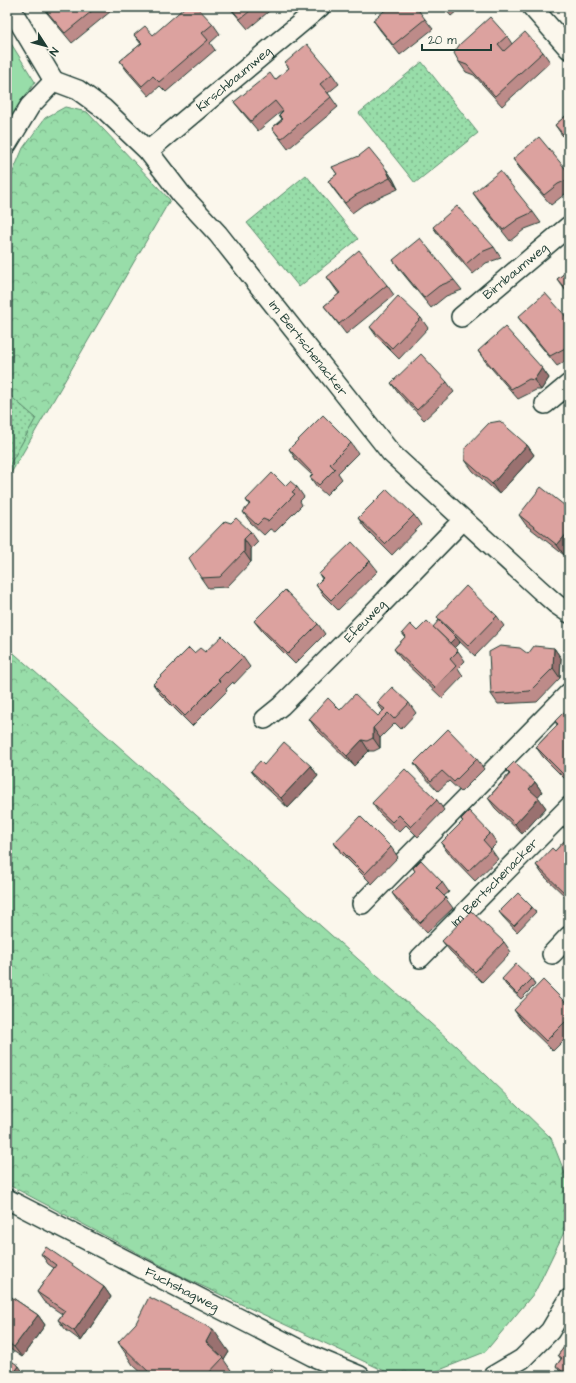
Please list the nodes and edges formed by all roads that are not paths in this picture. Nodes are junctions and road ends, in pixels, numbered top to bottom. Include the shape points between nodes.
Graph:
1 (10, 7) edge
2 (320, 7) edge
3 (532, 7) edge
4 (569, 50) edge
5 (54, 80) junction
6 (7, 144) edge
7 (148, 151) junction
8 (569, 226) edge
9 (461, 317) dead end
10 (569, 384) edge
11 (546, 404) dead end
12 (464, 520) junction
13 (569, 613) edge
14 (569, 693) edge
15 (265, 720) dead end
16 (569, 807) edge
17 (362, 904) dead end
18 (569, 936) edge
19 (552, 954) dead end
20 (420, 958) dead end
21 (7, 1199) edge
22 (569, 1299) edge
23 (515, 1371) edge
24 (360, 1376) edge
25 (493, 1376) edge

1 - 5 street
2 - 7 street, Kirschbaumweg
3 - 4 street
5 - 6 street via 30,106
5 - 7 street, Im Bertschenacker via 78,90 104,108
7 - 12 street, Im Bertschenacker via 181,194 218,234 391,453
8 - 9 street, Birnbaumweg
10 - 11 street
12 - 13 street, Im Bertschenacker
12 - 15 street, Efeuweg
14 - 17 street
16 - 20 street, Im Bertschenacker
18 - 19 street
21 - 24 street, Fuchshagweg via 312,1356
22 - 23 street via 550,1331 522,1359
23 - 25 street

